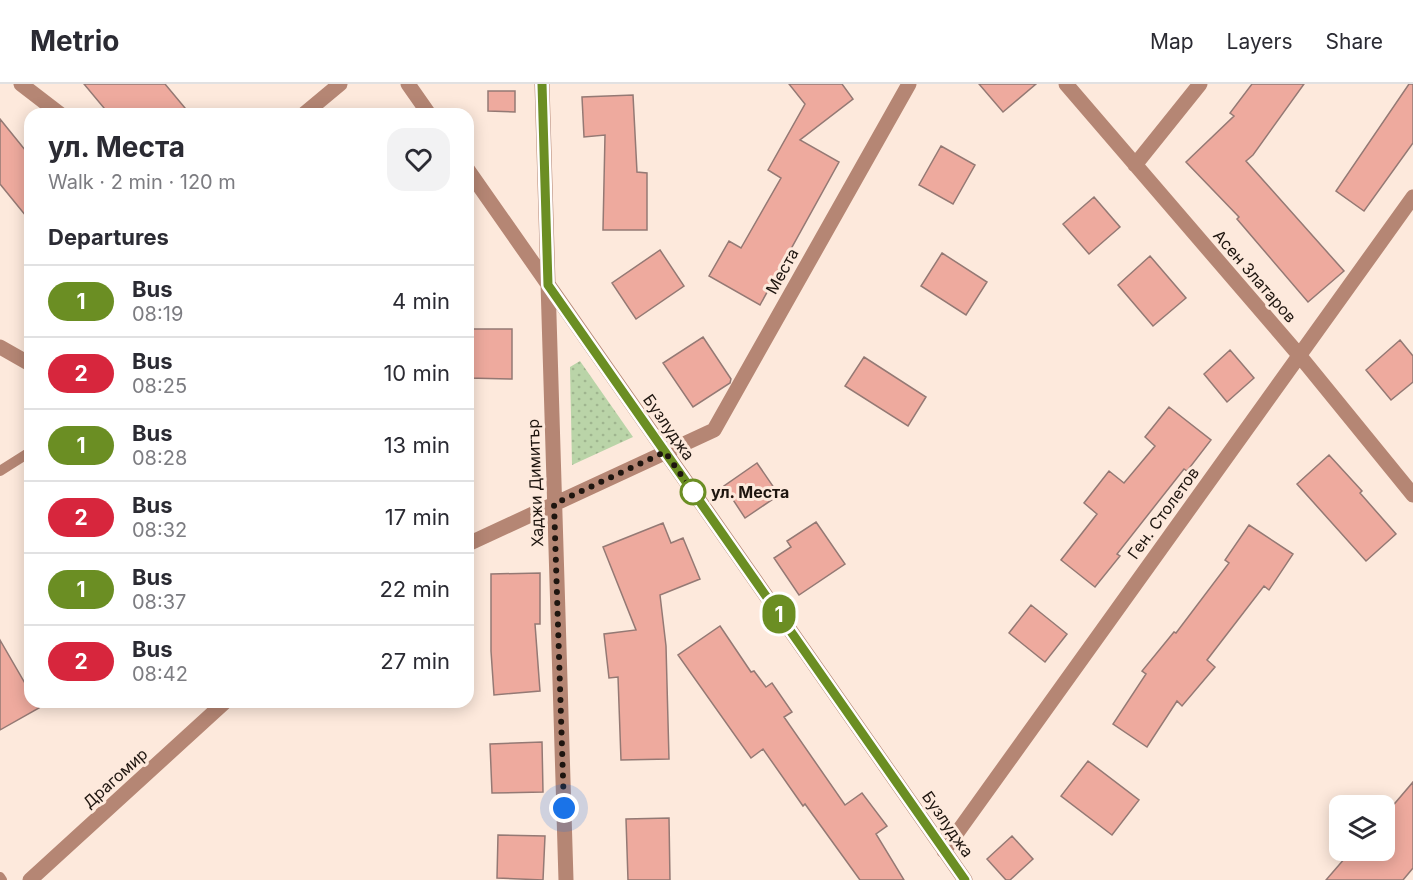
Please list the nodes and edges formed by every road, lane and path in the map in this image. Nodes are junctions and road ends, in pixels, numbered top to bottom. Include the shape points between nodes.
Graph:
1 (21, 84) edge
2 (340, 84) edge
3 (408, 84) edge
4 (542, 84) edge
5 (909, 84) edge
6 (1066, 84) edge
7 (1200, 84) edge
8 (52, 108) edge
9 (311, 108) edge
10 (425, 108) edge
11 (1135, 165) junction
12 (474, 179) edge
13 (1413, 197) edge
14 (548, 285) junction
15 (0, 347) edge
16 (1299, 355) junction
17 (24, 361) edge
18 (665, 452) junction
19 (24, 456) edge
20 (0, 471) edge
21 (1413, 495) edge
22 (554, 504) junction
23 (474, 541) edge
24 (218, 708) edge
25 (944, 851) junction
26 (30, 880) edge
27 (566, 880) edge
28 (965, 880) edge

1 - 8 street
2 - 9 street
3 - 10 street
4 - 14 street, Хаджи Димитър
5 - 18 street, Места via 714,430
6 - 11 street, Асен Златаров
7 - 11 street
11 - 16 street, Асен Златаров
12 - 14 street, Бузлуджа
13 - 16 street, Ген. Столетов
14 - 18 street, Бузлуджа
14 - 22 street, Хаджи Димитър
15 - 17 street
16 - 21 street, Асен Златаров
16 - 25 street, Ген. Столетов
18 - 22 street
18 - 25 street, Бузлуджа
19 - 20 lane
22 - 23 street
22 - 27 street, Хаджи Димитър
24 - 26 street, Драгомир
25 - 28 street, Бузлуджа

